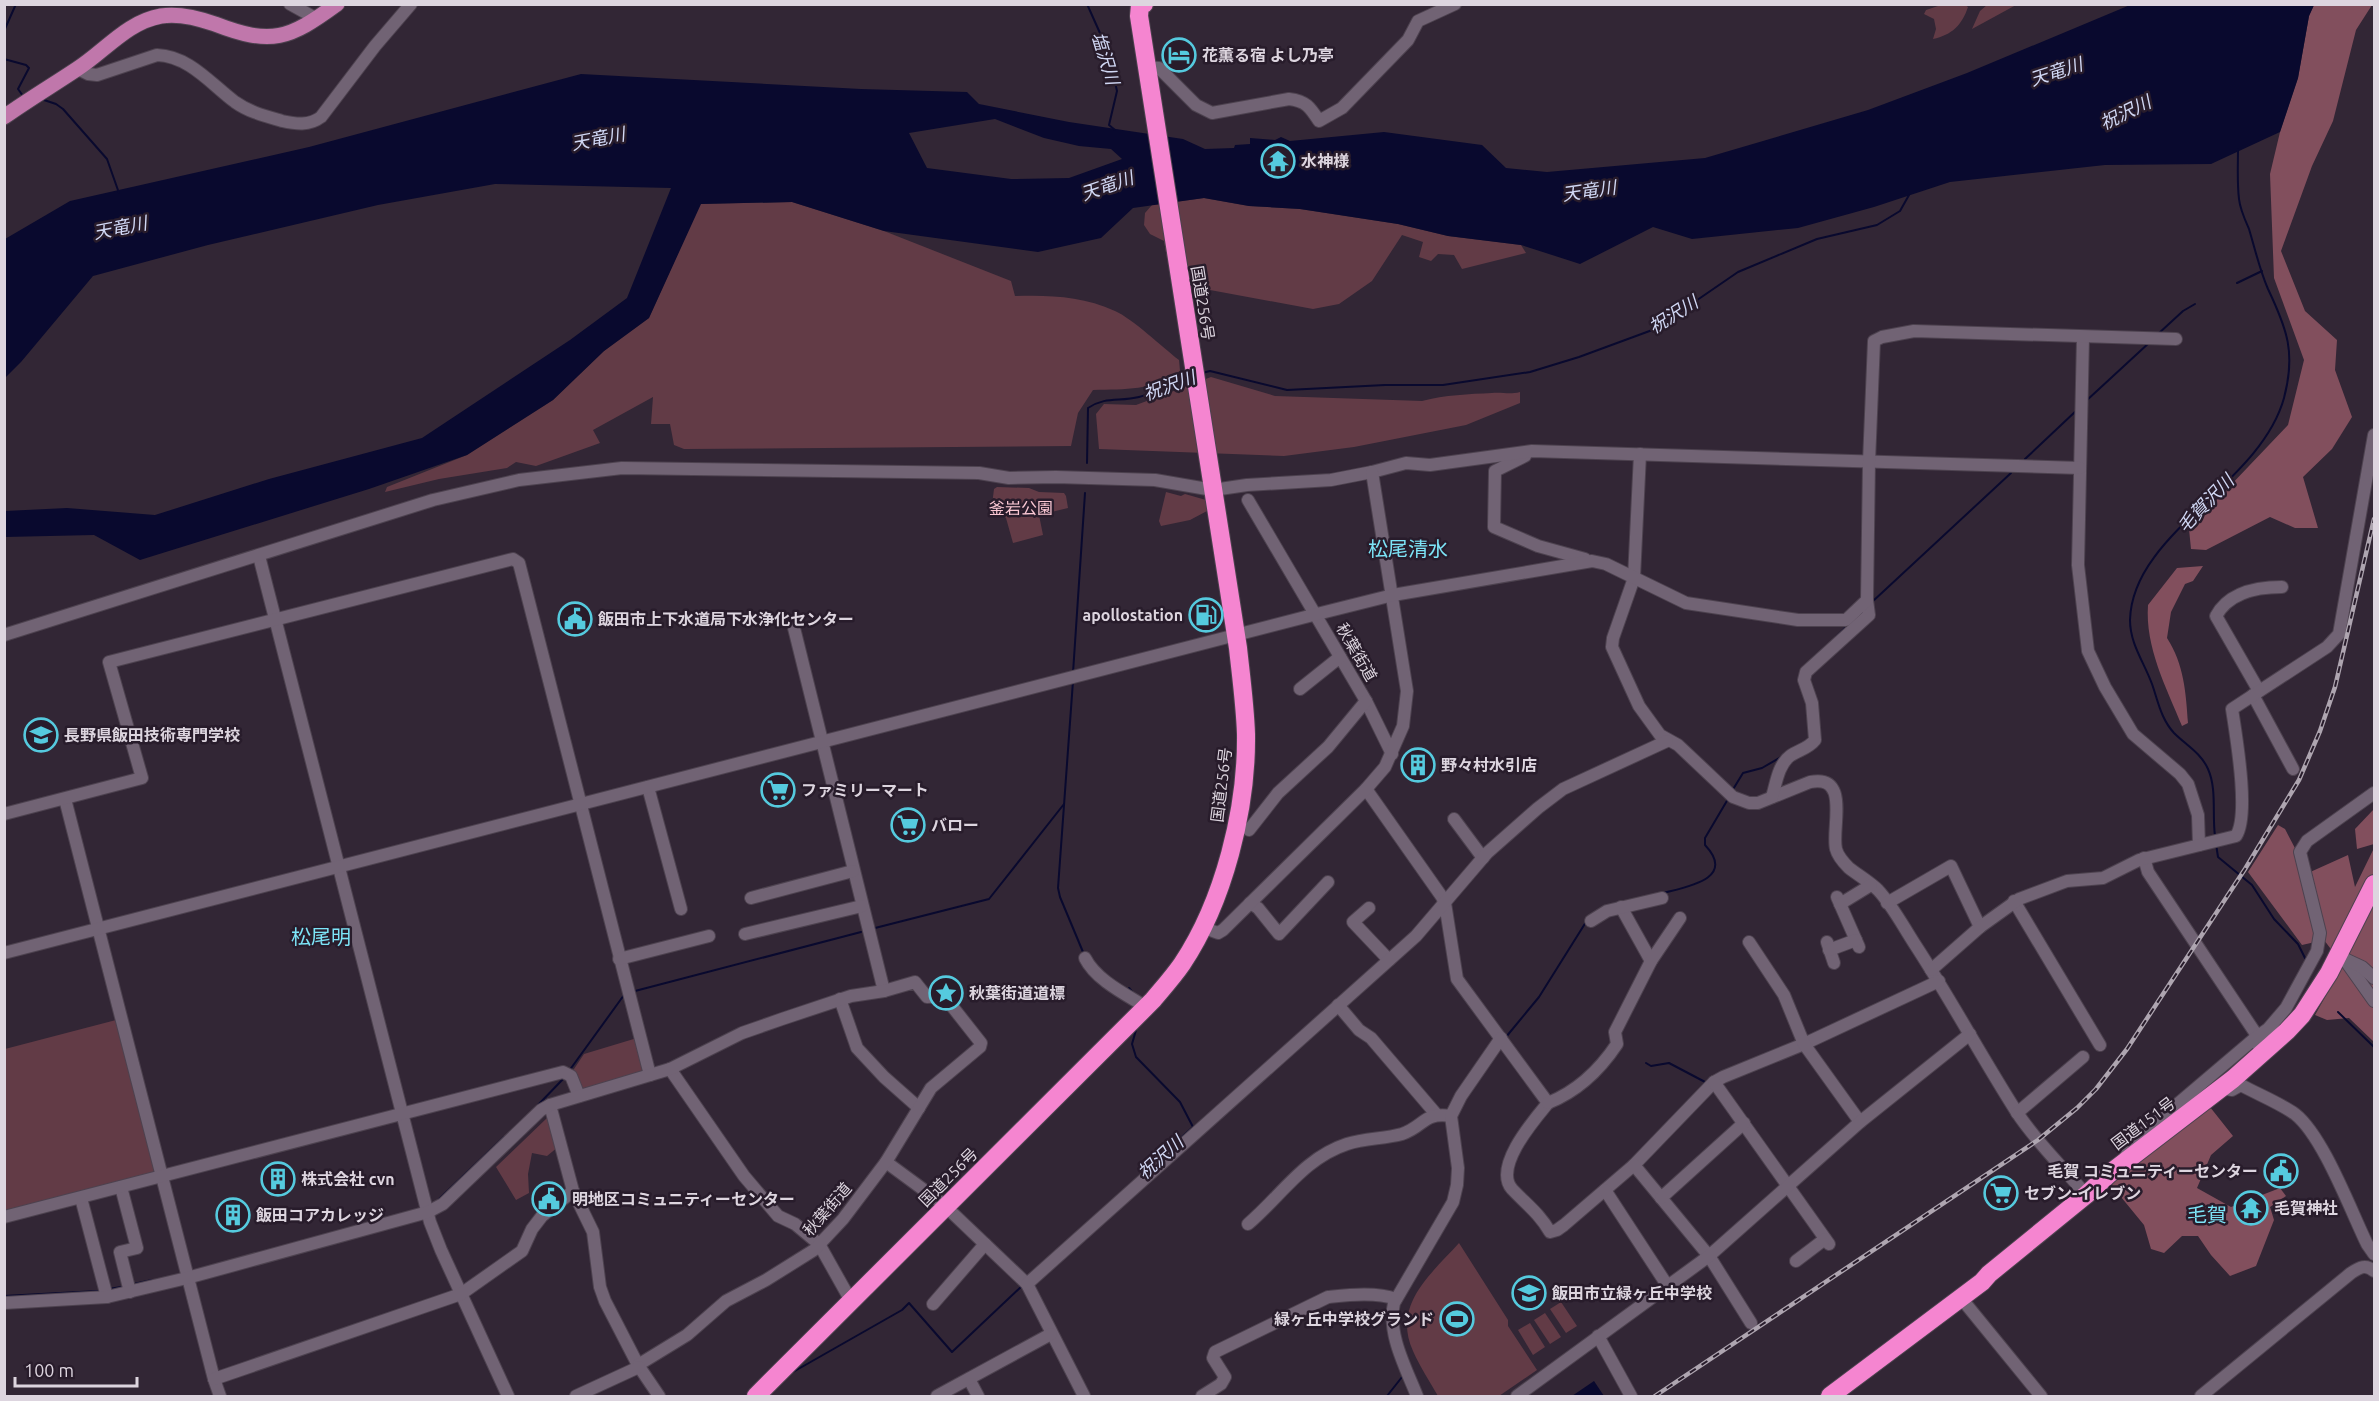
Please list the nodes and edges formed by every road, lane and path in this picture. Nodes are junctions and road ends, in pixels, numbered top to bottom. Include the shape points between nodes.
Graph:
1 (290, 4) edge
2 (337, 4) edge
3 (411, 4) edge
4 (1455, 4) edge
5 (1141, 5) edge
6 (317, 19) junction
7 (1146, 67) junction
8 (78, 69) junction
9 (4, 117) edge
10 (2083, 337) junction
11 (2176, 339) dead end
12 (2374, 435) edge
13 (1532, 451) junction
14 (1640, 454) junction
15 (1869, 462) junction
16 (2080, 468) junction
17 (1372, 472) junction
18 (1212, 487) junction
19 (1248, 500) dead end
20 (258, 556) junction
21 (1592, 561) junction
22 (1634, 578) junction
23 (2282, 587) dead end
24 (1393, 596) junction
25 (1867, 606) junction
26 (1317, 614) junction
27 (276, 619) junction
28 (794, 628) dead end
29 (4, 635) edge
30 (1235, 635) junction
31 (1340, 657) junction
32 (1300, 689) dead end
33 (2256, 693) junction
34 (1366, 701) junction
35 (1667, 741) junction
36 (821, 742) junction
37 (1392, 754) junction
38 (2293, 769) dead end
39 (648, 787) junction
40 (1366, 789) junction
41 (2374, 793) edge
42 (1772, 797) junction
43 (65, 799) junction
44 (581, 804) junction
45 (4, 814) edge
46 (1454, 819) dead end
47 (1250, 830) dead end
48 (2202, 844) junction
49 (1483, 858) junction
50 (2144, 858) junction
51 (338, 866) junction
52 (854, 871) junction
53 (1328, 882) dead end
54 (2374, 884) edge
55 (1871, 885) junction
56 (751, 898) dead end
57 (1662, 898) dead end
58 (2014, 901) junction
59 (1250, 903) junction
60 (1445, 903) junction
61 (1887, 903) junction
62 (862, 906) junction
63 (1620, 907) junction
64 (1370, 908) dead end
65 (681, 909) dead end
66 (1680, 918) dead end
67 (1592, 921) dead end
68 (1202, 927) junction
69 (1980, 927) junction
70 (99, 928) junction
71 (745, 934) dead end
72 (709, 936) dead end
73 (1749, 942) dead end
74 (4, 952) edge
75 (2344, 957) junction
76 (1085, 958) dead end
77 (619, 959) junction
78 (1389, 960) junction
79 (1651, 961) junction
80 (1834, 963) dead end
81 (1931, 970) junction
82 (2374, 978) edge
83 (1939, 981) junction
84 (884, 991) junction
85 (840, 999) junction
86 (2374, 1001) edge
87 (1338, 1005) junction
88 (1137, 1008) junction
89 (1970, 1034) junction
90 (2258, 1037) junction
91 (1501, 1038) junction
92 (1804, 1044) junction
93 (2100, 1045) dead end
94 (2083, 1057) dead end
95 (670, 1069) junction
96 (650, 1075) junction
97 (1714, 1082) junction
98 (2228, 1084) junction
99 (579, 1096) junction
100 (1548, 1102) junction
101 (550, 1105) junction
102 (919, 1108) junction
103 (2017, 1113) junction
104 (2177, 1113) junction
105 (403, 1114) junction
106 (1436, 1114) junction
107 (1451, 1116) junction
108 (1860, 1122) junction
109 (1744, 1123) junction
110 (886, 1162) junction
111 (1634, 1165) junction
112 (161, 1177) junction
113 (1789, 1185) junction
114 (121, 1187) junction
115 (1605, 1190) junction
116 (573, 1191) junction
117 (2086, 1195) junction
118 (81, 1198) junction
119 (1661, 1198) junction
120 (946, 1207) junction
121 (428, 1212) junction
122 (4, 1217) edge
123 (1248, 1224) dead end
124 (819, 1244) junction
125 (985, 1244) junction
126 (2374, 1254) edge
127 (1708, 1256) junction
128 (1796, 1262) dead end
129 (2374, 1271) edge
130 (187, 1274) junction
131 (1027, 1284) junction
132 (1667, 1285) junction
133 (130, 1292) junction
134 (461, 1294) junction
135 (106, 1297) junction
136 (1961, 1298) junction
137 (1396, 1299) junction
138 (851, 1301) junction
139 (4, 1303) edge
140 (933, 1304) dead end
141 (1751, 1323) dead end
142 (1051, 1334) junction
143 (1598, 1336) junction
144 (639, 1366) junction
145 (214, 1379) junction
146 (969, 1379) junction
147 (220, 1396) edge
148 (508, 1396) edge
149 (576, 1396) edge
150 (659, 1396) edge
151 (756, 1396) edge
152 (937, 1396) edge
153 (978, 1396) edge
154 (1084, 1396) edge
155 (1202, 1396) edge
156 (1417, 1396) edge
157 (1517, 1396) edge
158 (1631, 1396) edge
159 (1830, 1396) edge
160 (2041, 1396) edge
161 (2201, 1396) edge

1 - 6 street
2 - 6 main road
3 - 8 street via 321,117 311,124 255,114 205,76 167,56 157,55 97,75
4 - 7 street via 1418,21 1408,40 1342,108 1319,121 1308,104 1289,99 1212,113 1196,105 1159,68
5 - 7 highway, 国道256号
6 - 8 main road via 280,37 265,37 236,33 193,18 162,16 132,27
7 - 18 highway, 国道256号
8 - 9 main road
10 - 11 street
10 - 15 street via 1905,332 1878,339 1874,345
10 - 16 street
12 - 33 street via 2339,634 2327,647
13 - 14 street
13 - 17 street via 1430,465 1406,463
13 - 21 street via 1496,471 1494,527 1538,546
14 - 15 street
14 - 22 street
15 - 16 street
15 - 25 street
16 - 48 street via 2078,565 2088,651 2133,734 2188,784
17 - 18 street via 1331,480
17 - 24 street
18 - 20 street via 1155,480 1009,478 979,473 622,468 519,480 433,500
18 - 30 highway, 国道256号
19 - 26 street, 秋葉街道
20 - 27 street
20 - 29 street
21 - 22 street
21 - 24 street
22 - 25 street via 1686,603 1798,620 1846,620
22 - 35 street via 1612,648 1639,706
23 - 33 street via 2246,591 2216,616
24 - 26 street
24 - 37 street via 1407,692 1403,726
25 - 42 street via 1869,615 1806,672 1804,680 1812,703 1815,740 1783,763
26 - 30 street
26 - 31 street, 秋葉街道
27 - 43 street via 110,662 142,778
27 - 44 street via 513,559 519,563
27 - 51 street
28 - 36 street
30 - 36 street
30 - 68 highway, 国道256号 via 1245,706 1243,786 1223,876
31 - 32 street
31 - 34 street, 秋葉街道
33 - 38 street
33 - 48 street via 2232,709 2240,756 2241,830 2236,837
34 - 37 street
34 - 47 street, 秋葉街道 via 1328,747 1278,793
35 - 42 street via 1678,745 1730,795 1749,803
35 - 49 street via 1554,795
36 - 39 street
36 - 52 street
37 - 40 street
39 - 44 street
39 - 65 street
40 - 59 street
40 - 60 street
41 - 90 street via 2307,841 2300,852 2320,933 2316,953 2286,1008
42 - 55 street via 1810,782 1827,783 1836,801 1836,849 1841,860
43 - 45 street
43 - 70 street
44 - 51 street
44 - 77 street
46 - 49 street
48 - 50 street
49 - 60 street
50 - 58 street via 2103,878 2067,881
50 - 90 street via 2148,872
51 - 70 street
51 - 105 street
52 - 56 street
52 - 62 street
53 - 59 street via 1279,934
54 - 75 highway, 国道151号
55 - 61 street
55 - 80 street via 1838,901 1857,943 1828,946
57 - 63 street
58 - 69 street
58 - 93 street
59 - 68 street via 1218,933
60 - 78 street
60 - 91 street via 1457,979
61 - 69 street via 1951,866
61 - 81 street
62 - 71 street
62 - 84 street
63 - 67 street
63 - 79 street
64 - 78 street via 1353,922
66 - 79 street
68 - 88 highway, 国道256号 via 1183,963
69 - 81 street
70 - 74 street
70 - 112 street
72 - 77 street
73 - 92 street via 1784,995
75 - 82 street
75 - 86 street
75 - 98 highway, 国道151号 via 2287,1031
76 - 88 street via 1089,967
77 - 96 street
78 - 87 street
79 - 100 street via 1615,1032 1617,1044 1612,1051 1584,1084
81 - 83 street
83 - 89 street
83 - 92 street
84 - 85 street
84 - 102 street, 秋葉街道 via 915,982 927,997 944,996 981,1043 931,1088
85 - 95 street via 742,1033
85 - 102 street via 857,1048
87 - 106 street
87 - 131 street
88 - 120 highway, 国道256号
89 - 103 street
89 - 108 street
90 - 98 street via 2258,1042 2230,1072
90 - 104 street
91 - 100 street
91 - 107 street
92 - 97 street
92 - 108 street
94 - 103 street
95 - 96 street
95 - 124 street via 744,1176 778,1216
96 - 99 street
97 - 109 street
97 - 111 street
98 - 104 highway, 国道151号
98 - 126 street via 2232,1090 2241,1085 2293,1112 2306,1125 2320,1145
99 - 101 street
99 - 105 street via 568,1074
100 - 115 street via 1514,1150 1508,1182 1512,1189 1550,1232
101 - 116 street
101 - 121 street via 443,1204
102 - 110 street, 秋葉街道
103 - 117 street
104 - 117 highway, 国道151号
105 - 112 street
105 - 121 street
106 - 107 street
106 - 123 street via 1404,1133 1347,1144 1327,1153 1298,1173
107 - 137 street via 1458,1168 1453,1202
108 - 113 street
109 - 113 street
109 - 119 street
110 - 120 street
110 - 124 street, 秋葉街道
111 - 115 street
111 - 119 street
112 - 114 street
112 - 130 street
113 - 127 street
113 - 128 street via 1827,1242
114 - 118 street
114 - 133 street via 137,1248 120,1252
115 - 132 street
116 - 134 street via 542,1216 522,1251
116 - 144 street via 593,1232 605,1301
117 - 136 highway, 国道151号
118 - 122 street
118 - 135 street
119 - 127 street
120 - 125 street
120 - 138 highway, 国道256号
121 - 130 street
121 - 134 street
124 - 138 street
124 - 144 street, 秋葉街道 via 726,1301 687,1335
125 - 131 street
125 - 140 street
127 - 132 street
127 - 141 street
129 - 161 street via 2360,1267
130 - 133 street
130 - 145 street
131 - 142 street
132 - 143 street
133 - 135 street
134 - 145 street
134 - 148 street
135 - 139 street
136 - 159 highway, 国道151号
136 - 160 street
137 - 155 street via 1328,1297 1215,1352 1213,1358 1225,1377
137 - 156 street via 1392,1311 1394,1330
138 - 151 highway, 国道256号
142 - 146 street
142 - 154 street
143 - 157 street
143 - 158 street
144 - 149 street, 秋葉街道
144 - 150 street
145 - 147 street
146 - 152 street
146 - 153 street

